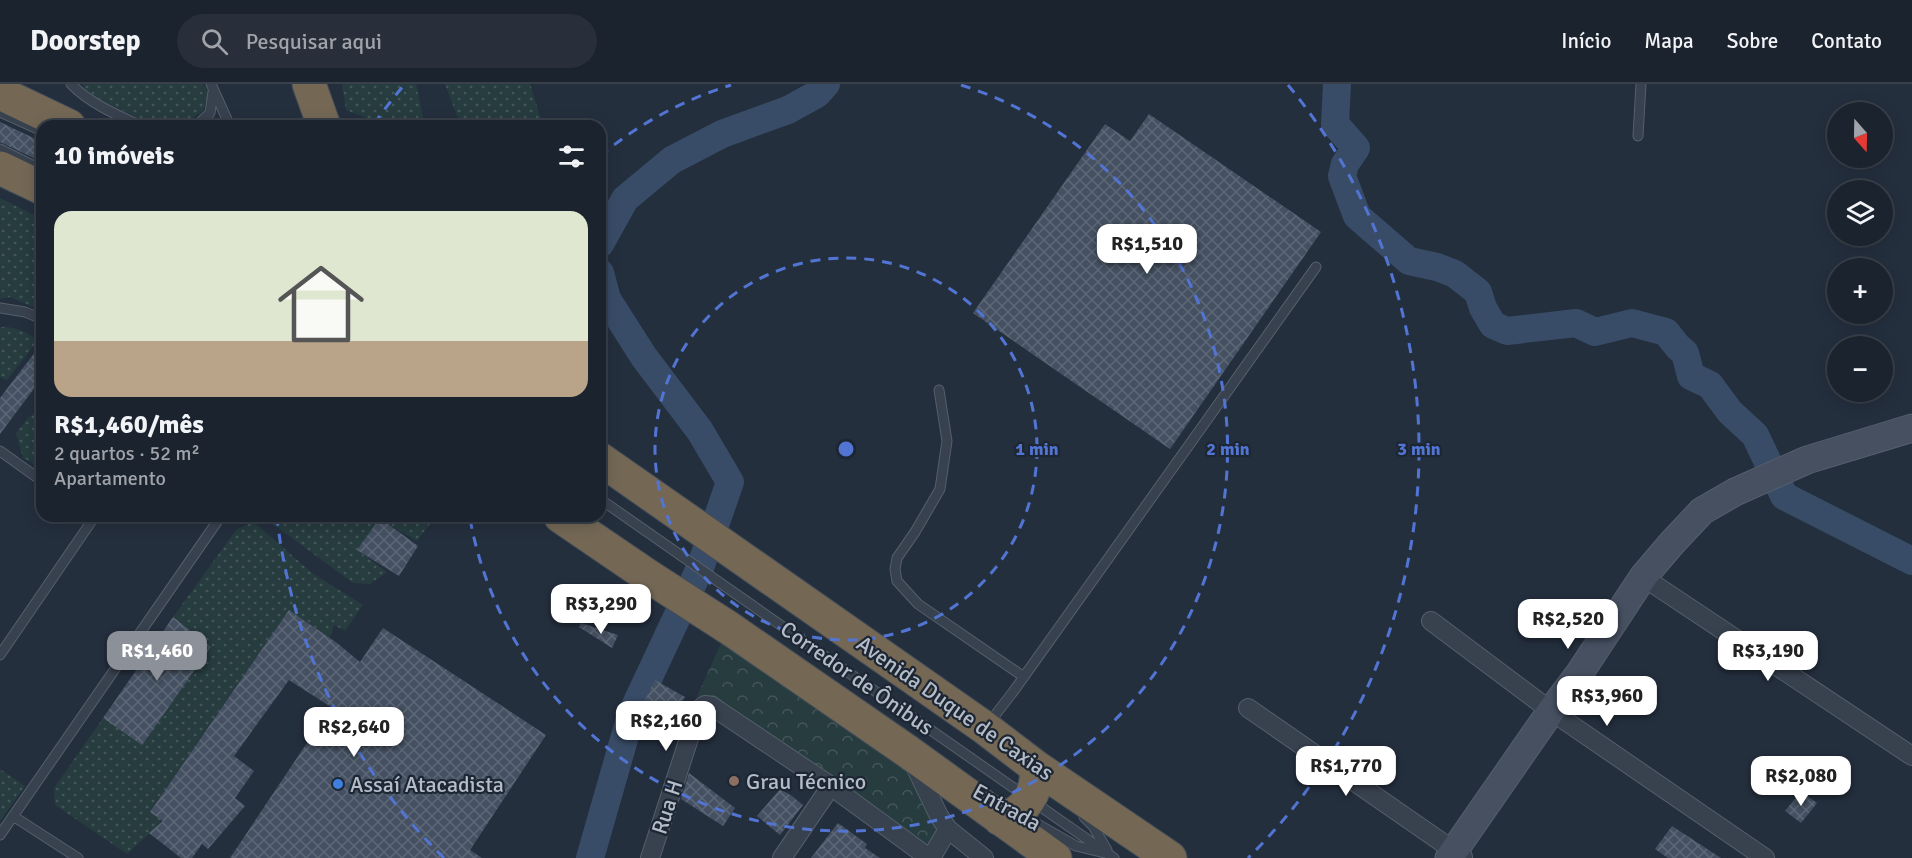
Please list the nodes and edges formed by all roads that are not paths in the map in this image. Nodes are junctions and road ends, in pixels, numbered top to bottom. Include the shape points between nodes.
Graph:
1 (71, 84) edge
2 (309, 84) edge
3 (1641, 84) edge
4 (212, 88) edge
5 (0, 93) edge
6 (0, 112) edge
7 (56, 120) edge
8 (129, 120) edge
9 (202, 120) edge
10 (227, 120) edge
11 (322, 120) edge
12 (36, 128) edge
13 (1638, 136) dead end
14 (0, 149) edge
15 (36, 167) edge
16 (0, 168) edge
17 (36, 185) edge
18 (1316, 267) dead end
19 (0, 308) edge
20 (36, 317) edge
21 (939, 390) dead end
22 (1912, 428) edge
23 (0, 451) edge
24 (606, 463) edge
25 (36, 477) edge
26 (606, 504) edge
27 (90, 522) edge
28 (217, 522) edge
29 (569, 522) edge
30 (1643, 577) junction
31 (1431, 621) dead end
32 (0, 655) edge
33 (1024, 677) junction
34 (1248, 708) dead end
35 (1551, 711) junction
36 (985, 728) junction
37 (907, 751) junction
38 (1912, 756) edge
39 (1036, 767) junction
40 (831, 786) junction
41 (1068, 801) dead end
42 (1008, 806) junction
43 (1076, 809) dead end
44 (13, 816) junction
45 (948, 829) junction
46 (0, 835) edge
47 (1112, 856) edge
48 (1456, 856) edge
49 (78, 858) edge
50 (650, 858) edge
51 (782, 858) edge
52 (930, 858) edge
53 (984, 858) edge
54 (1054, 858) edge
55 (1170, 858) edge
56 (1765, 858) edge

1 - 8 lane via 79,93
2 - 11 highway
3 - 13 lane
4 - 9 lane via 210,113
4 - 10 lane
5 - 7 highway
6 - 12 lane
14 - 15 lane
16 - 17 highway
18 - 33 lane
19 - 20 lane
21 - 33 lane via 947,441 940,489 897,558 897,581 918,604
22 - 30 street via 1807,460 1735,492 1702,511
23 - 25 lane
24 - 36 highway, Avenida Duque de Caxias
26 - 42 lane, Corredor de Ônibus
27 - 32 lane
28 - 44 lane
29 - 37 highway
30 - 35 street
30 - 38 street
31 - 35 street
33 - 36 lane
34 - 48 street
35 - 48 street
35 - 56 street
36 - 39 highway, Avenida Duque de Caxias
37 - 42 highway
37 - 45 street
39 - 41 lane
39 - 42 highway via 1036,786
39 - 55 highway, Avenida Duque de Caxias
40 - 50 street, Rua H via 705,705 699,710
40 - 51 street
40 - 52 street
42 - 47 lane, Corredor de Ônibus
42 - 47 lane, Entrada via 1077,846
42 - 54 highway
43 - 47 lane via 1093,826
44 - 46 lane
44 - 49 lane
45 - 52 street
45 - 53 street

